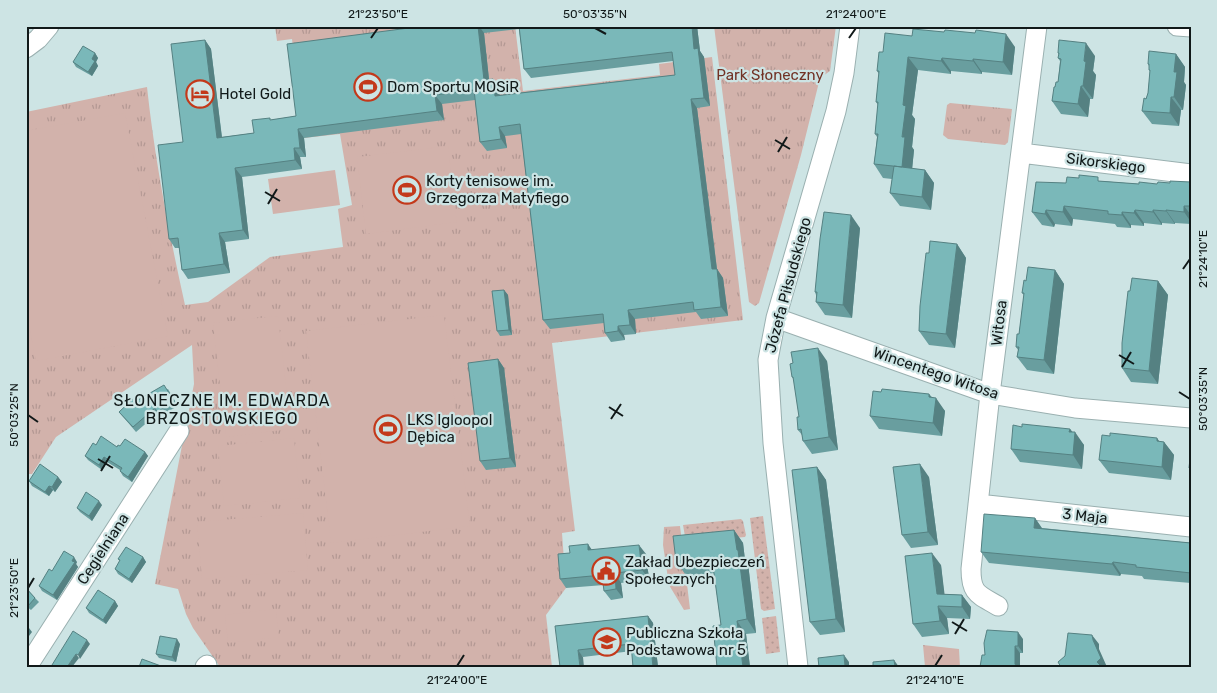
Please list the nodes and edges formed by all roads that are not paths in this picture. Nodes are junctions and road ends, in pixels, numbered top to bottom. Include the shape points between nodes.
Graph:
1 (49, 26) edge
2 (850, 26) edge
3 (1037, 26) edge
4 (1177, 26) edge
5 (1191, 28) edge
6 (26, 48) edge
7 (1021, 153) junction
8 (1191, 174) edge
9 (776, 318) junction
10 (990, 394) junction
11 (1191, 418) edge
12 (179, 432) dead end
13 (978, 504) junction
14 (1191, 527) edge
15 (998, 606) dead end
16 (26, 667) edge
17 (798, 667) edge

1 - 6 street
2 - 9 street, Józefa Piłsudskiego via 836,111
3 - 7 street, Witosa
4 - 5 street
7 - 8 street, Sikorskiego
7 - 10 street, Witosa
9 - 10 street, Wincentego Witosa
9 - 17 street, Józefa Piłsudskiego via 768,360 773,443
10 - 11 street, Wincentego Witosa via 1075,408
10 - 13 street, Witosa
12 - 16 street, Cegielniana
13 - 14 street, 3 Maja
13 - 15 street, Witosa via 971,584 980,595

